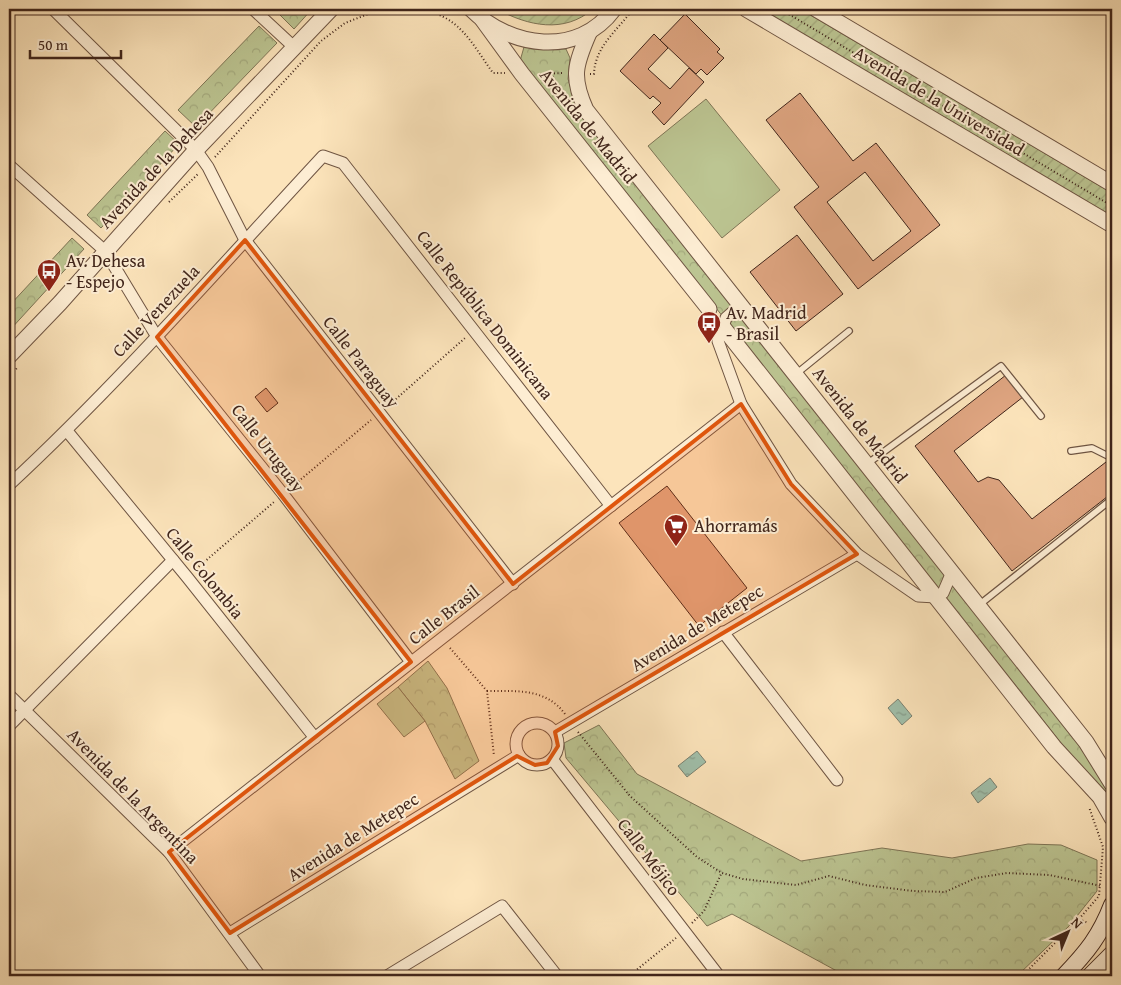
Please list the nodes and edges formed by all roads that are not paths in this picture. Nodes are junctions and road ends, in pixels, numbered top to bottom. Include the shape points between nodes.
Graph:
1 (53, 9) edge
2 (254, 9) edge
3 (331, 9) edge
4 (343, 9) edge
5 (614, 9) edge
6 (746, 9) edge
7 (816, 9) edge
8 (473, 12) edge
9 (313, 29) junction
10 (590, 33) junction
11 (294, 48) junction
12 (196, 150) junction
13 (323, 156) joint
14 (9, 165) edge
15 (1112, 184) edge
16 (1112, 225) edge
17 (245, 240) junction
18 (105, 251) junction
19 (709, 309) joint
20 (744, 309) junction
21 (722, 326) junction
22 (849, 330) dead end
23 (157, 337) junction
24 (14, 361) edge
25 (796, 374) junction
26 (741, 404) junction
27 (1042, 416) dead end
28 (67, 431) junction
29 (1071, 452) dead end
30 (1112, 458) edge
31 (867, 464) junction
32 (9, 485) edge
33 (1112, 499) edge
34 (611, 506) junction
35 (857, 554) junction
36 (173, 560) junction
37 (952, 572) junction
38 (512, 584) junction
39 (936, 597) junction
40 (978, 606) junction
41 (723, 632) junction
42 (411, 662) junction
43 (9, 695) edge
44 (24, 710) junction
45 (9, 726) edge
46 (555, 732) junction
47 (315, 738) junction
48 (519, 754) junction
49 (552, 759) junction
50 (837, 780) dead end
51 (1112, 784) edge
52 (1112, 818) edge
53 (168, 852) junction
54 (1112, 905) edge
55 (230, 933) junction
56 (1112, 954) edge
57 (260, 976) edge
58 (387, 976) edge
59 (557, 976) edge
60 (719, 976) edge
61 (1064, 976) edge
62 (1090, 976) edge

1 - 12 street, Calle Paraguay
2 - 11 street
3 - 9 street, Avenida de la Dehesa
4 - 9 street, Avenida de la Dehesa
5 - 10 street
6 - 16 street, Avenida de la Universidad
7 - 15 street, Avenida de la Universidad
8 - 10 street via 524,40 557,42
8 - 19 street, Avenida de Madrid
9 - 11 street, Avenida de la Dehesa
10 - 20 street, Avenida de Madrid via 575,73 577,89 586,110
11 - 12 street, Avenida de la Dehesa
12 - 17 street, Calle Paraguay
12 - 18 street, Avenida de la Dehesa
13 - 17 street, Calle Venezuela
13 - 34 street, Calle República Dominicana via 343,164
14 - 18 street, Calle Uruguay
17 - 23 street, Calle Venezuela
17 - 38 street, Calle Paraguay
18 - 23 street, Calle Uruguay
18 - 24 street, Avenida de la Dehesa via 29,337
19 - 21 street, Avenida de Madrid
20 - 21 street via 729,314
20 - 25 street, Avenida de Madrid
21 - 26 street via 718,341
21 - 39 street, Avenida de Madrid
22 - 25 lane
23 - 28 street, Calle Venezuela
23 - 42 street, Calle Uruguay via 283,494
25 - 31 street, Avenida de Madrid
26 - 34 street, Calle Brasil
26 - 35 street via 791,484
27 - 31 lane via 1001,366
28 - 32 street, Calle Venezuela
28 - 36 street, Calle Colombia
29 - 30 lane via 1092,448
31 - 37 street, Avenida de Madrid
33 - 40 lane
34 - 38 street, Calle Brasil
35 - 39 street via 918,596
35 - 41 street, Avenida de Metepec
36 - 44 street
36 - 47 street, Calle Colombia
37 - 39 street via 943,593
37 - 40 street, Avenida de Madrid
38 - 42 street, Calle Brasil
39 - 52 street, Avenida de Madrid via 1054,747 1100,797
40 - 51 street, Avenida de Madrid via 1086,742
41 - 46 street, Avenida de Metepec
41 - 50 street
42 - 47 street, Calle Brasil
43 - 44 street, Avenida de la Argentina
44 - 45 street
44 - 53 street, Avenida de la Argentina
46 - 48 street via 536,723 523,728 516,740
46 - 49 street via 558,746
47 - 53 street, Calle Brasil
48 - 49 street via 535,765
48 - 55 street, Avenida de Metepec
49 - 60 street, Calle Méjico
53 - 55 street, Avenida de la Argentina
54 - 61 main road via 1092,946
55 - 57 street, Avenida de la Argentina
56 - 62 main road
58 - 59 street via 502,906

